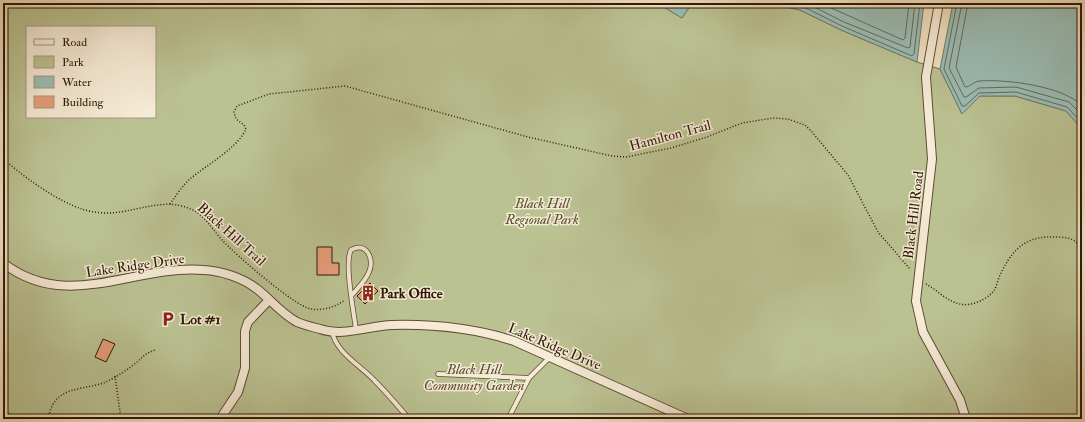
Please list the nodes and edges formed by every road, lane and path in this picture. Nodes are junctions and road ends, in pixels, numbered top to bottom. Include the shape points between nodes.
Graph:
1 (939, 3) edge
2 (3, 158) edge
3 (170, 204) junction
4 (1082, 249) edge
5 (3, 263) edge
6 (918, 278) junction
7 (352, 295) junction
8 (269, 300) junction
9 (346, 303) dead end
10 (356, 330) junction
11 (332, 331) junction
12 (155, 350) dead end
13 (550, 357) junction
14 (438, 374) dead end
15 (115, 376) junction
16 (529, 378) junction
17 (3, 411) edge
18 (49, 414) junction
19 (20, 419) edge
20 (34, 419) edge
21 (50, 419) edge
22 (121, 419) edge
23 (220, 419) edge
24 (409, 419) edge
25 (508, 419) edge
26 (688, 419) edge
27 (966, 419) edge

1 - 6 street, Black Hill Road via 926,77 932,159
2 - 3 path, Black Hill Trail via 36,184 82,209 110,213
3 - 6 path, Hamilton Trail via 189,180 234,145 244,133 246,129 236,119 234,112 237,106 269,94 345,86 528,137 626,157 671,148 742,123 774,118 788,119 805,125 848,175 878,232
3 - 9 path, Black Hill Trail via 188,208 198,214 243,260 304,307 323,309 335,306 346,299
4 - 6 path, Hamilton Trail via 1076,241 1059,237 1025,241 1009,258 990,295 971,304 961,305 952,301
5 - 8 street, Lake Ridge Drive via 15,272 43,283 70,287 173,270 216,271 256,288
6 - 27 street, Black Hill Road via 916,301 923,332 960,400
7 - 7 lane via 349,255 351,250 361,248 369,254 371,266 369,273
7 - 10 lane
8 - 11 street, Lake Ridge Drive via 297,322
8 - 23 street via 248,322 245,331 245,368 238,392
10 - 11 street, Lake Ridge Drive
10 - 13 street, Lake Ridge Drive via 391,325 456,327 507,339
11 - 24 lane via 336,344 373,379
12 - 15 path via 145,353 137,362
13 - 16 lane
13 - 26 street, Lake Ridge Drive
14 - 16 lane
15 - 18 path via 93,387 66,392 57,398
15 - 22 path
16 - 25 lane
17 - 19 path
18 - 20 path
18 - 21 path

